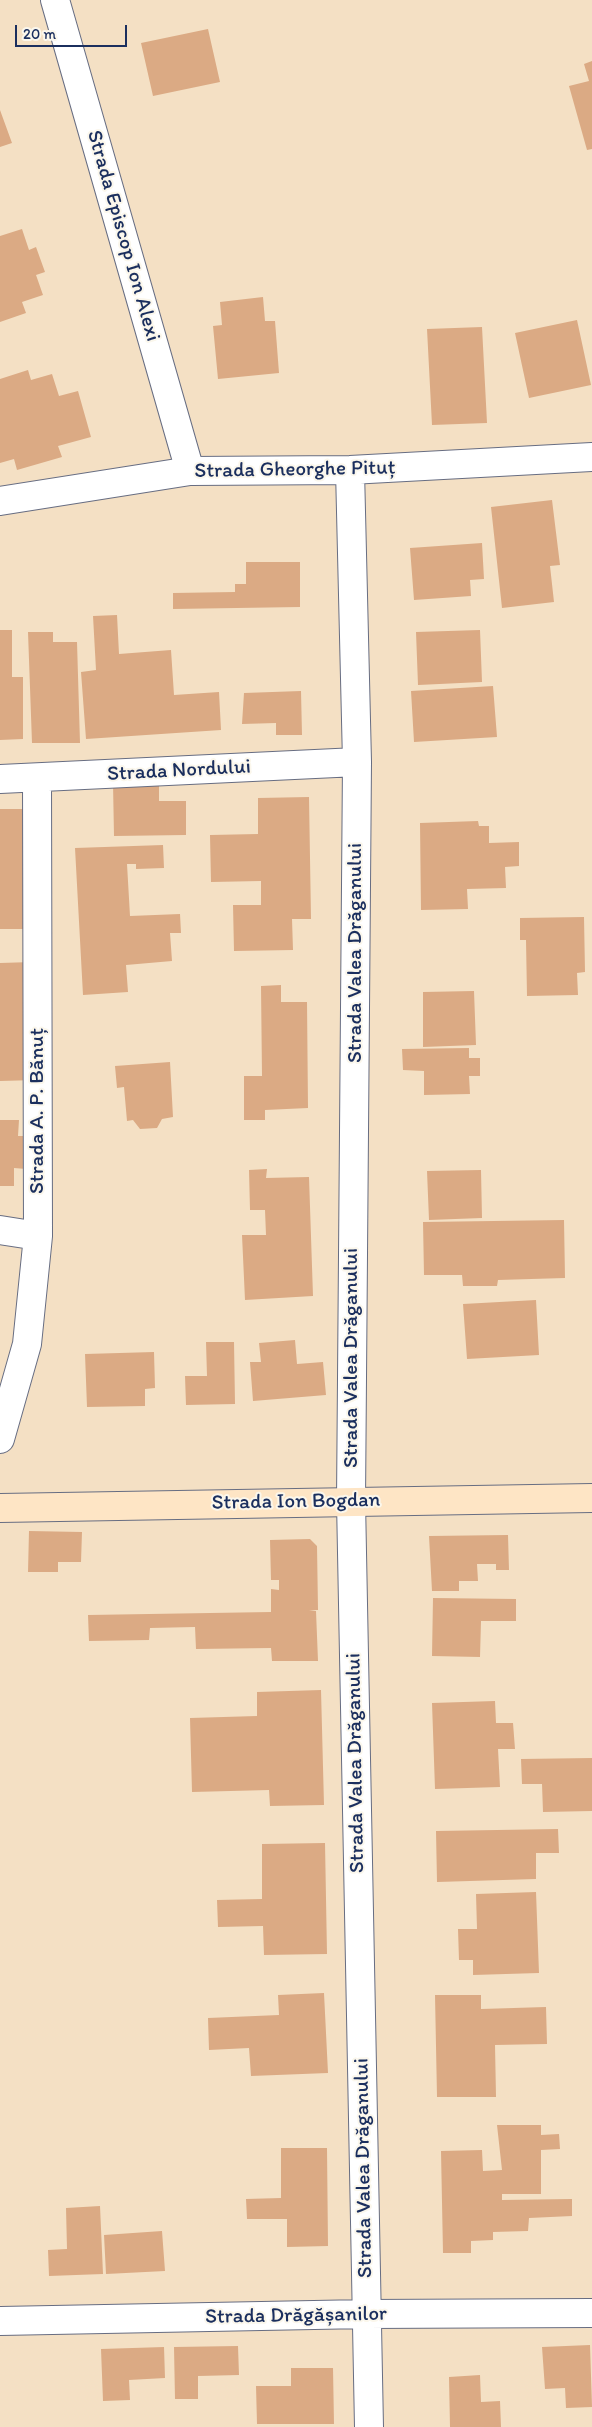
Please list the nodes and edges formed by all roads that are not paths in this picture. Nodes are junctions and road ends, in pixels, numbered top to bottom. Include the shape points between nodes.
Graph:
1 (55, 0) edge
2 (592, 458) edge
3 (350, 470) junction
4 (190, 471) junction
5 (0, 501) edge
6 (357, 762) junction
7 (37, 778) junction
8 (0, 779) edge
9 (0, 1230) edge
10 (38, 1236) junction
11 (0, 1440) edge
12 (592, 1498) edge
13 (351, 1501) junction
14 (0, 1508) edge
15 (592, 2313) edge
16 (366, 2314) junction
17 (0, 2321) edge
18 (369, 2427) edge

1 - 4 street, Strada Episcop Ion Alexi
2 - 3 street, Strada Gheorghe Pituț
3 - 4 street, Strada Gheorghe Pituț
3 - 6 street, Strada Valea Drăganului
4 - 5 street, Strada Gheorghe Pituț
6 - 7 street, Strada Nordului
6 - 13 street, Strada Valea Drăganului
7 - 8 street, Strada Nordului
7 - 10 street, Strada A. P. Bănuț
9 - 10 street
10 - 11 street, Strada A. P. Bănuț via 27,1344
12 - 13 main road, Strada Ion Bogdan
13 - 14 main road, Strada Ion Bogdan
13 - 16 street, Strada Valea Drăganului
15 - 16 street, Strada Drăgășanilor
16 - 17 street, Strada Drăgășanilor
16 - 18 street, Strada Valea Drăganului

